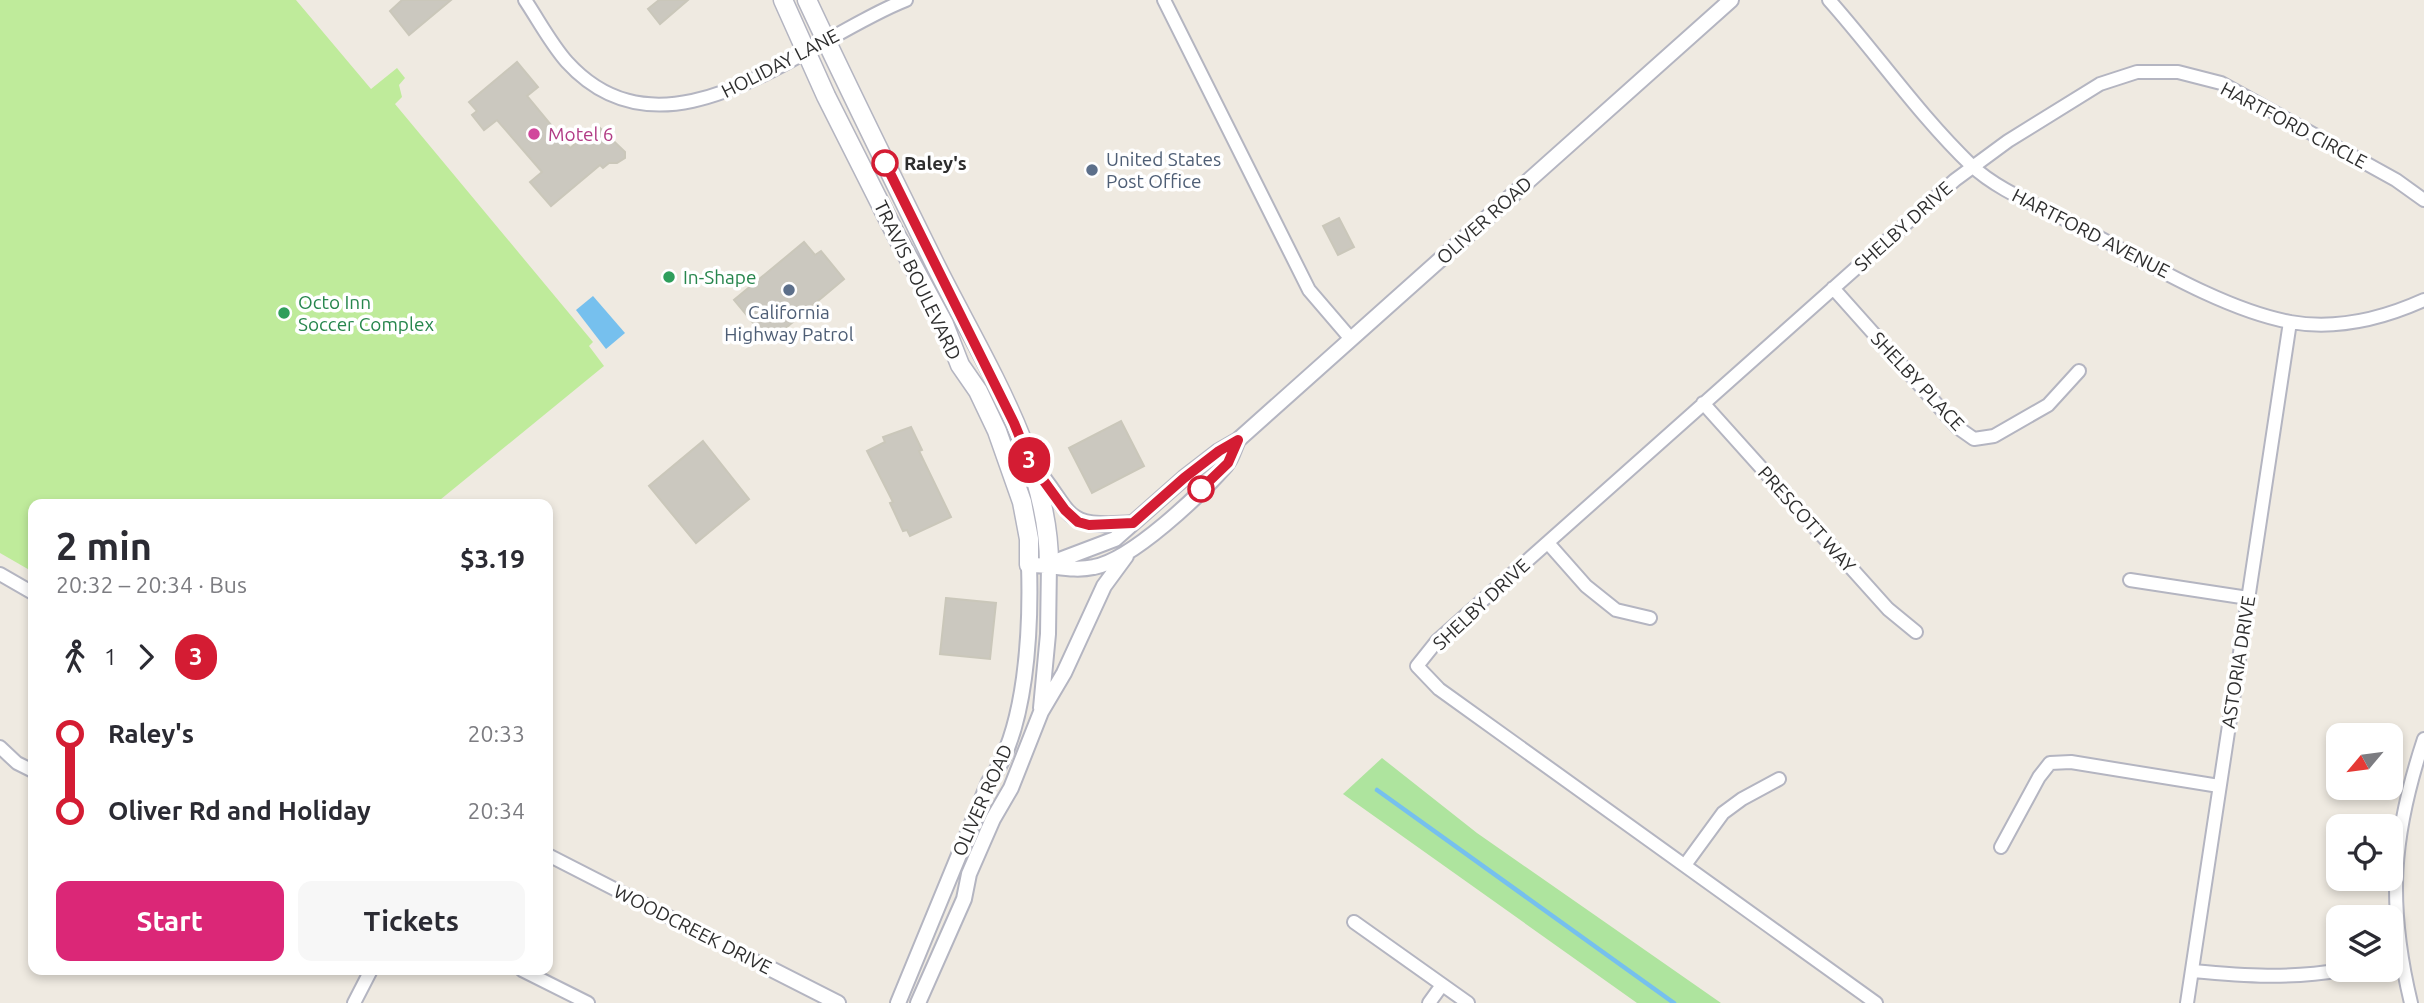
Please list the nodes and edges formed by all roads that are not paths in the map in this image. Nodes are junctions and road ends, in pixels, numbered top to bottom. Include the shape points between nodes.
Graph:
1 (526, 0) edge
2 (783, 0) edge
3 (807, 0) edge
4 (906, 0) edge
5 (1164, 0) edge
6 (1731, 0) edge
7 (1829, 0) edge
8 (826, 41) junction
9 (806, 51) junction
10 (1973, 167) junction
11 (2424, 200) edge
12 (1833, 288) junction
13 (2424, 300) edge
14 (2290, 322) junction
15 (1350, 339) junction
16 (2079, 371) dead end
17 (1703, 403) junction
18 (1238, 440) junction
19 (1030, 462) junction
20 (1133, 523) junction
21 (1548, 543) junction
22 (1129, 552) junction
23 (1049, 564) junction
24 (1029, 565) junction
25 (0, 574) edge
26 (2130, 580) dead end
27 (28, 590) edge
28 (2248, 598) junction
29 (1650, 618) dead end
30 (1916, 632) dead end
31 (1041, 712) junction
32 (2424, 739) edge
33 (0, 747) edge
34 (28, 768) edge
35 (1779, 779) dead end
36 (2219, 786) junction
37 (2001, 847) dead end
38 (553, 858) edge
39 (1685, 865) junction
40 (2396, 905) edge
41 (1354, 922) dead end
42 (773, 970) joint
43 (2193, 971) junction
44 (2326, 973) edge
45 (368, 975) edge
46 (532, 975) edge
47 (2403, 980) edge
48 (1442, 985) junction
49 (354, 1003) edge
50 (588, 1003) edge
51 (838, 1003) edge
52 (898, 1003) edge
53 (918, 1003) edge
54 (1429, 1003) edge
55 (1468, 1003) edge
56 (1876, 1003) edge
57 (2187, 1003) edge
58 (2411, 1003) edge

1 - 9 street, HOLIDAY LANE via 568,63 616,96 636,102 671,106 724,93
2 - 9 main road, TRAVIS BOULEVARD
3 - 8 main road, TRAVIS BOULEVARD
4 - 8 street, HOLIDAY LANE
5 - 15 street via 1309,290
6 - 15 street, OLIVER ROAD
7 - 10 street, HARTFORD AVENUE
8 - 9 street, HOLIDAY LANE
8 - 19 main road, TRAVIS BOULEVARD
9 - 24 main road, TRAVIS BOULEVARD via 944,324 960,365 998,431 1022,502
10 - 11 street, HARTFORD CIRCLE via 2099,84 2137,72 2178,72 2221,83
10 - 12 street, SHELBY DRIVE
10 - 14 street, HARTFORD AVENUE via 2004,188 2226,302
12 - 16 street, SHELBY PLACE via 1957,427 1974,439 1994,436 2048,405
12 - 17 street, SHELBY DRIVE
13 - 14 street, HARTFORD AVENUE via 2360,321
14 - 28 street, ASTORIA DRIVE
15 - 18 street, OLIVER ROAD
17 - 21 street, SHELBY DRIVE
17 - 30 street, PRESCOTT WAY via 1888,610
18 - 20 street, OLIVER ROAD via 1184,478
18 - 22 street, OLIVER ROAD via 1228,463
19 - 20 street via 1078,522 1103,526
19 - 23 main road, TRAVIS BOULEVARD via 1049,540
20 - 23 street, OLIVER ROAD via 1115,539
21 - 29 street via 1586,586 1616,610
21 - 39 street, SHELBY DRIVE via 1437,641 1417,666 1439,689
22 - 23 street, OLIVER ROAD via 1095,567 1071,570
22 - 31 street, OLIVER ROAD via 1104,586
23 - 24 street, OLIVER ROAD
23 - 31 street, OLIVER ROAD
24 - 52 street, OLIVER ROAD via 1029,627 1019,710 1002,765 986,789
25 - 27 street
26 - 28 street
28 - 36 street, ASTORIA DRIVE
31 - 53 street, OLIVER ROAD
32 - 40 street via 2400,832
33 - 34 street
35 - 39 street via 1723,813
36 - 37 street via 2071,762 2050,763
36 - 43 street, ASTORIA DRIVE
38 - 42 street, WOODCREEK DRIVE
39 - 56 street, SHELBY DRIVE
41 - 48 street
42 - 51 street, WOODCREEK DRIVE
43 - 44 street via 2260,977
43 - 57 street, ASTORIA DRIVE
45 - 49 street
46 - 50 street
47 - 58 street
48 - 54 street
48 - 55 street

